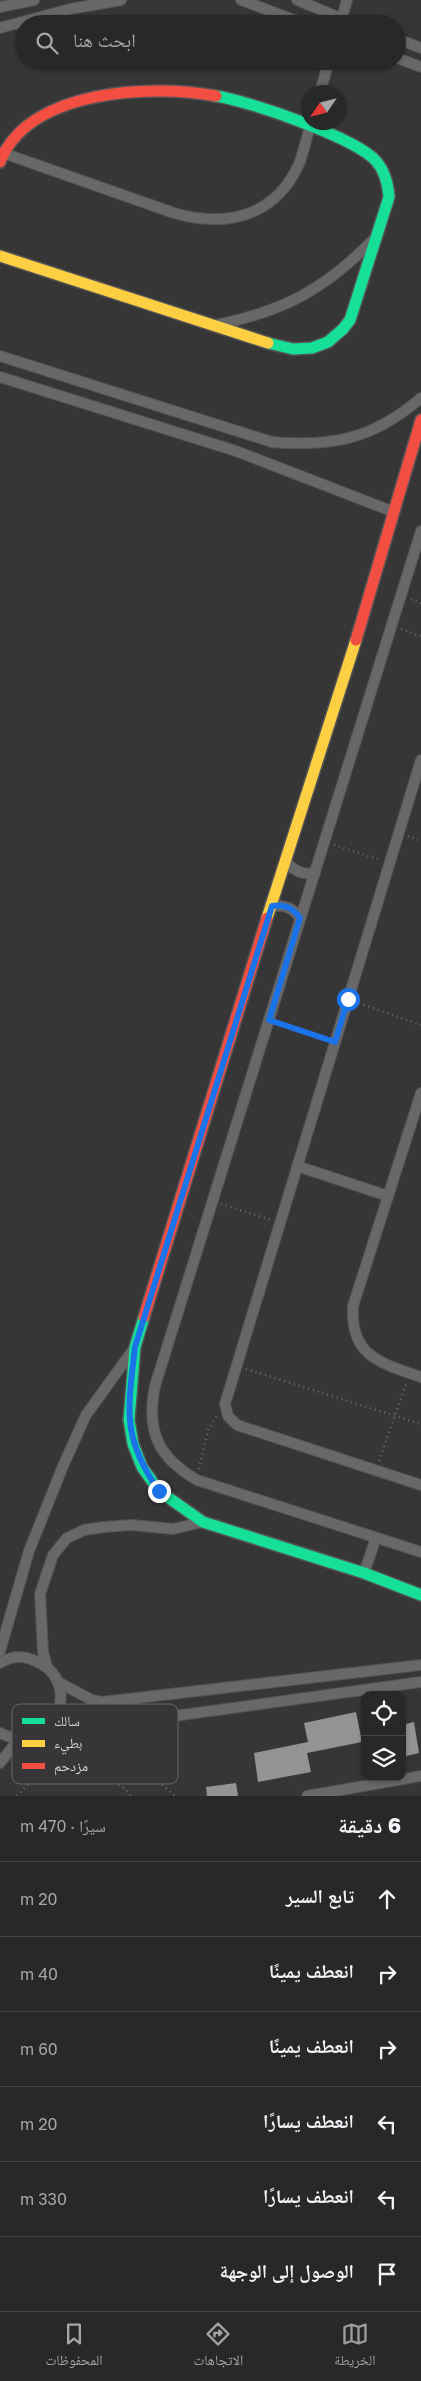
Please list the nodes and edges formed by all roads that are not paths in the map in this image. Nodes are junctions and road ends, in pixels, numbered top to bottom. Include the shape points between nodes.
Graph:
1 (34, 0) edge
2 (121, 0) edge
3 (240, 0) edge
4 (297, 0) edge
5 (347, 0) edge
6 (0, 7) edge
7 (48, 15) edge
8 (281, 15) edge
9 (328, 15) edge
10 (343, 15) edge
11 (15, 24) edge
12 (0, 28) edge
13 (406, 42) edge
14 (421, 48) edge
15 (406, 61) edge
16 (421, 67) edge
17 (326, 70) edge
18 (322, 85) edge
19 (301, 122) edge
20 (309, 130) edge
21 (321, 130) edge
22 (1, 155) edge
23 (376, 238) junction
24 (0, 256) edge
25 (214, 325) junction
26 (0, 356) edge
27 (0, 377) edge
28 (421, 398) edge
29 (421, 420) edge
30 (394, 512) junction
31 (421, 532) edge
32 (418, 548) edge
33 (421, 760) edge
34 (285, 860) junction
35 (315, 873) junction
36 (272, 906) junction
37 (300, 918) junction
38 (421, 1093) edge
39 (297, 1166) junction
40 (388, 1196) junction
41 (135, 1347) junction
42 (421, 1376) edge
43 (421, 1484) edge
44 (203, 1522) junction
45 (376, 1538) junction
46 (421, 1552) edge
47 (364, 1573) junction
48 (421, 1595) edge
49 (0, 1651) edge
50 (0, 1662) edge
51 (421, 1665) edge
52 (47, 1667) junction
53 (58, 1682) junction
54 (421, 1682) edge
55 (60, 1704) edge
56 (178, 1715) edge
57 (0, 1733) edge
58 (12, 1737) edge
59 (12, 1748) edge
60 (0, 1763) edge
61 (421, 1776) edge
62 (306, 1796) edge

1 - 6 street
2 - 7 street
3 - 8 street
4 - 9 street
5 - 10 street
11 - 12 street
13 - 14 street
15 - 16 street
17 - 18 street
19 - 22 street via 246,102 215,95 168,91 120,92 64,106 41,117 20,133
20 - 22 street via 299,163 269,202 247,214 223,220 198,220 174,213
21 - 23 street via 370,153 381,165 389,197
23 - 25 street via 320,287 287,305 251,318
23 - 25 street via 350,320 338,336 321,347 301,351 281,347
24 - 25 street
26 - 28 street via 272,442 306,445 340,441 373,431 403,414
27 - 30 street via 236,451
29 - 30 street
30 - 34 street via 340,694
31 - 32 street
32 - 35 street
33 - 39 street
34 - 35 street via 301,873
34 - 36 street
35 - 37 street
36 - 37 street via 291,908
36 - 41 street
37 - 45 street via 155,1386 151,1407 153,1428 160,1448 174,1465 196,1480
38 - 40 street
39 - 40 street
39 - 43 street via 225,1404 228,1416 237,1425
40 - 42 street via 353,1306 352,1324 357,1341 369,1355 384,1365
41 - 44 street via 129,1420 133,1444 142,1467 159,1491
41 - 49 street via 86,1415 63,1466 29,1551
44 - 47 street
44 - 52 street via 173,1528 104,1527 84,1530 67,1538 53,1555 40,1594 43,1652
45 - 46 street
45 - 47 street
47 - 48 street
50 - 52 street via 22,1657
51 - 53 street via 102,1702
52 - 53 street
53 - 55 street
54 - 56 street
57 - 58 street
59 - 60 street
61 - 62 street

